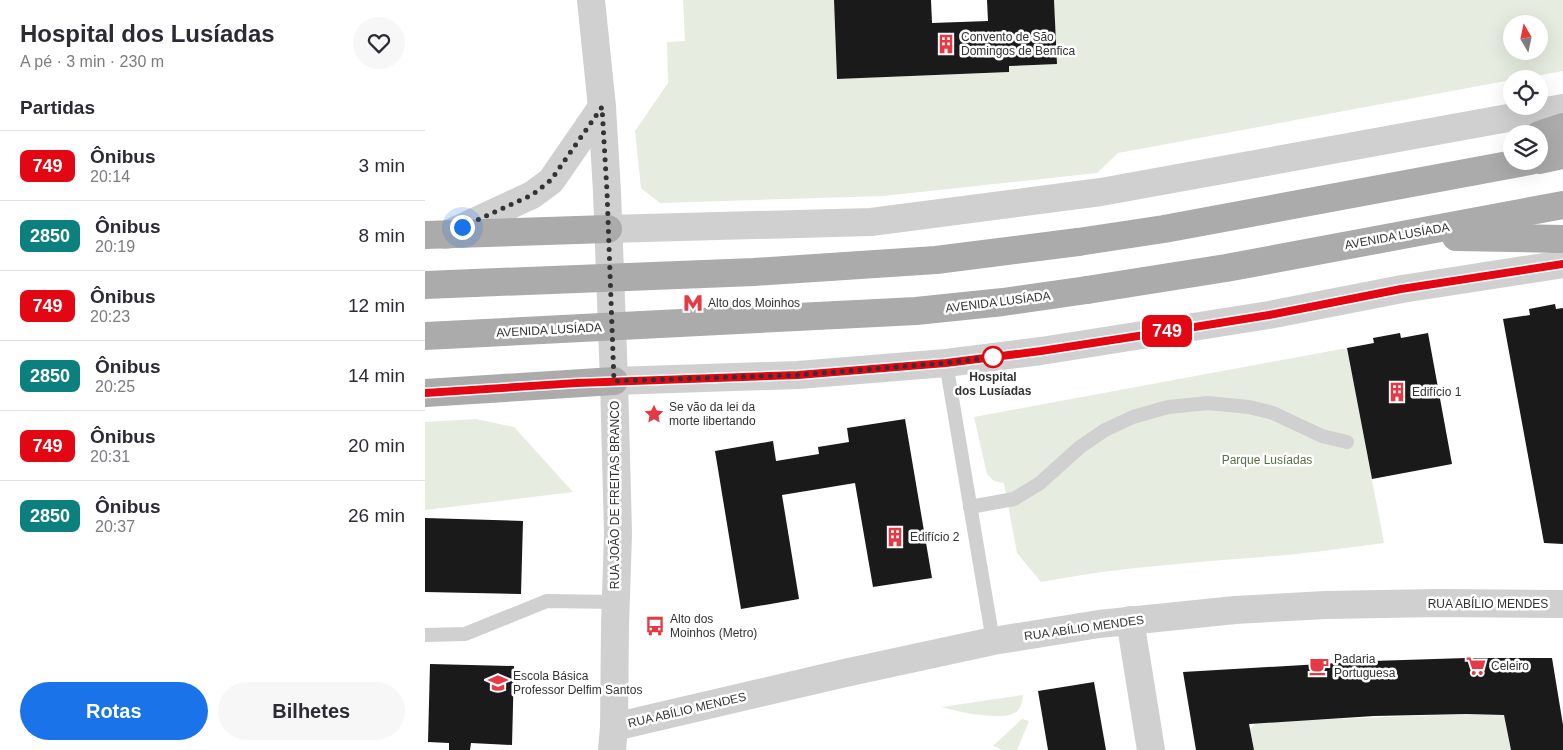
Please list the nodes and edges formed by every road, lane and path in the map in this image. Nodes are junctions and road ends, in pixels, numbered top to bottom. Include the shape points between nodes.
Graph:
1 (591, 0) edge
2 (602, 107) junction
3 (1563, 108) edge
4 (1563, 126) edge
5 (1548, 132) edge
6 (1503, 148) edge
7 (1563, 155) edge
8 (1548, 158) edge
9 (1503, 166) edge
10 (1382, 189) junction
11 (1563, 206) edge
12 (608, 229) junction
13 (435, 235) edge
14 (1402, 235) junction
15 (1563, 239) edge
16 (1563, 264) edge
17 (425, 285) edge
18 (425, 336) edge
19 (946, 363) junction
20 (614, 381) junction
21 (425, 393) edge
22 (1347, 442) dead end
23 (970, 507) junction
24 (616, 602) junction
25 (1563, 604) edge
26 (1130, 620) junction
27 (425, 635) edge
28 (993, 641) junction
29 (613, 739) edge
30 (1151, 750) edge

1 - 2 street, RUA JOÃO DE FREITAS BRANCO
2 - 12 street, RUA JOÃO DE FREITAS BRANCO
2 - 13 street via 551,180 532,195
3 - 12 street via 1101,192 871,222
4 - 5 main road
6 - 10 main road
7 - 8 main road
9 - 10 main road
10 - 17 main road, bridge via 1164,229 936,260 783,270
11 - 14 main road, AVENIDA LUSÍADA
12 - 13 main road
12 - 20 street, RUA JOÃO DE FREITAS BRANCO
14 - 15 main road
14 - 18 main road, AVENIDA LUSÍADA, bridge via 1087,290 917,311
16 - 19 street via 1151,334
19 - 20 street via 798,375
19 - 23 lane
20 - 21 main road
20 - 24 street, RUA JOÃO DE FREITAS BRANCO via 618,533
22 - 23 lane via 1321,436 1273,413 1249,407 1208,403 1168,407 1133,417 1093,438 1040,483 1015,499
23 - 28 lane
24 - 27 lane via 547,600 465,634
24 - 29 street, RUA JOÃO DE FREITAS BRANCO
25 - 26 street, RUA ABÍLIO MENDES via 1326,606
26 - 28 street, RUA ABÍLIO MENDES
26 - 30 street
28 - 29 street, RUA ABÍLIO MENDES via 836,675

